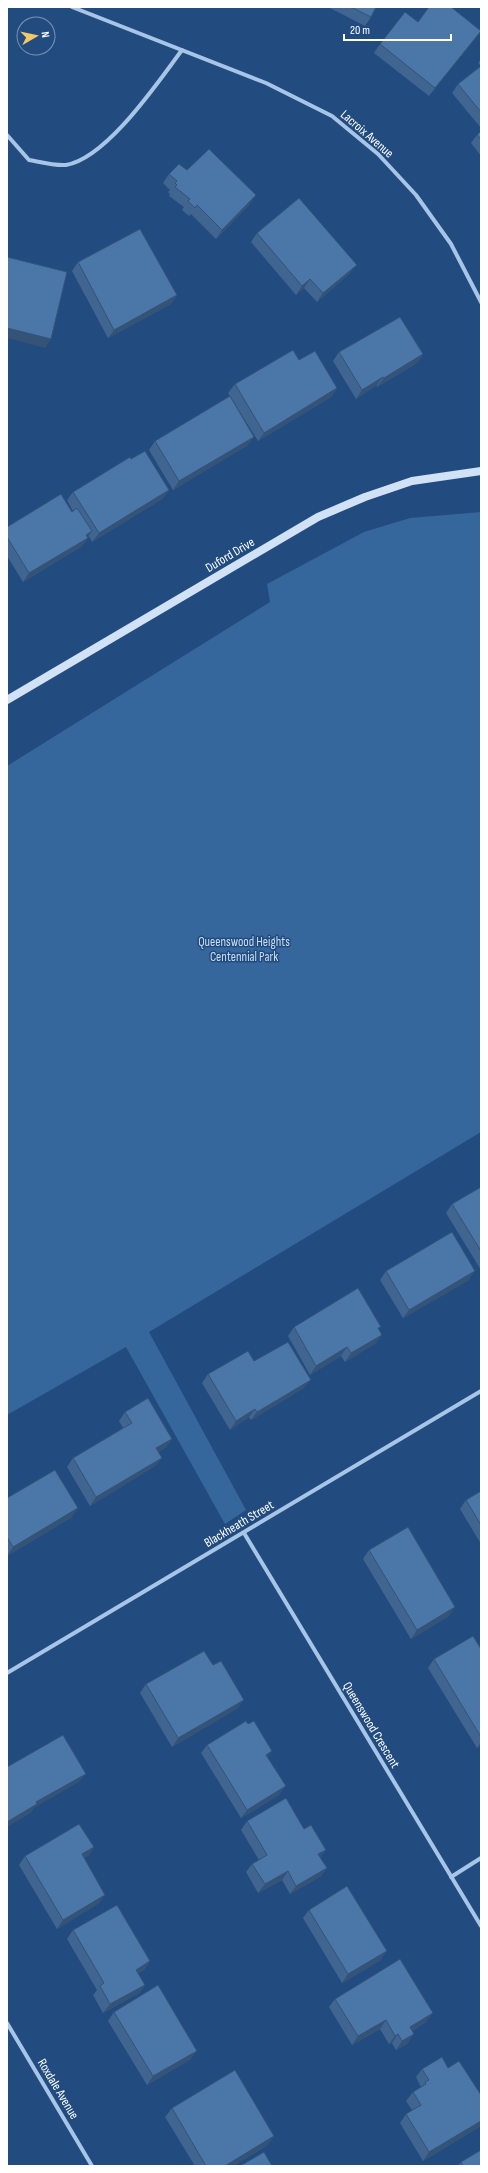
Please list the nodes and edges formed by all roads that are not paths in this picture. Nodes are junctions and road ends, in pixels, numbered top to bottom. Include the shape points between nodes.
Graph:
1 (72, 7) edge
2 (182, 50) junction
3 (7, 135) edge
4 (481, 302) edge
5 (481, 471) edge
6 (7, 700) edge
7 (481, 1391) edge
8 (244, 1533) junction
9 (7, 1673) edge
10 (481, 1858) edge
11 (451, 1877) junction
12 (481, 1926) edge
13 (7, 2023) edge
14 (92, 2166) edge

1 - 2 street, Lacroix Avenue
2 - 3 street via 140,106 115,133 87,157 65,165 29,160
2 - 4 street, Lacroix Avenue via 266,83 332,116 378,154 416,195 451,244
5 - 6 street, Duford Drive via 412,481 318,517
7 - 8 street, Blackheath Street
8 - 9 street, Blackheath Street
8 - 11 street, Queenswood Crescent
10 - 11 street
11 - 12 street, Queenswood Crescent
13 - 14 street, Roxdale Avenue

